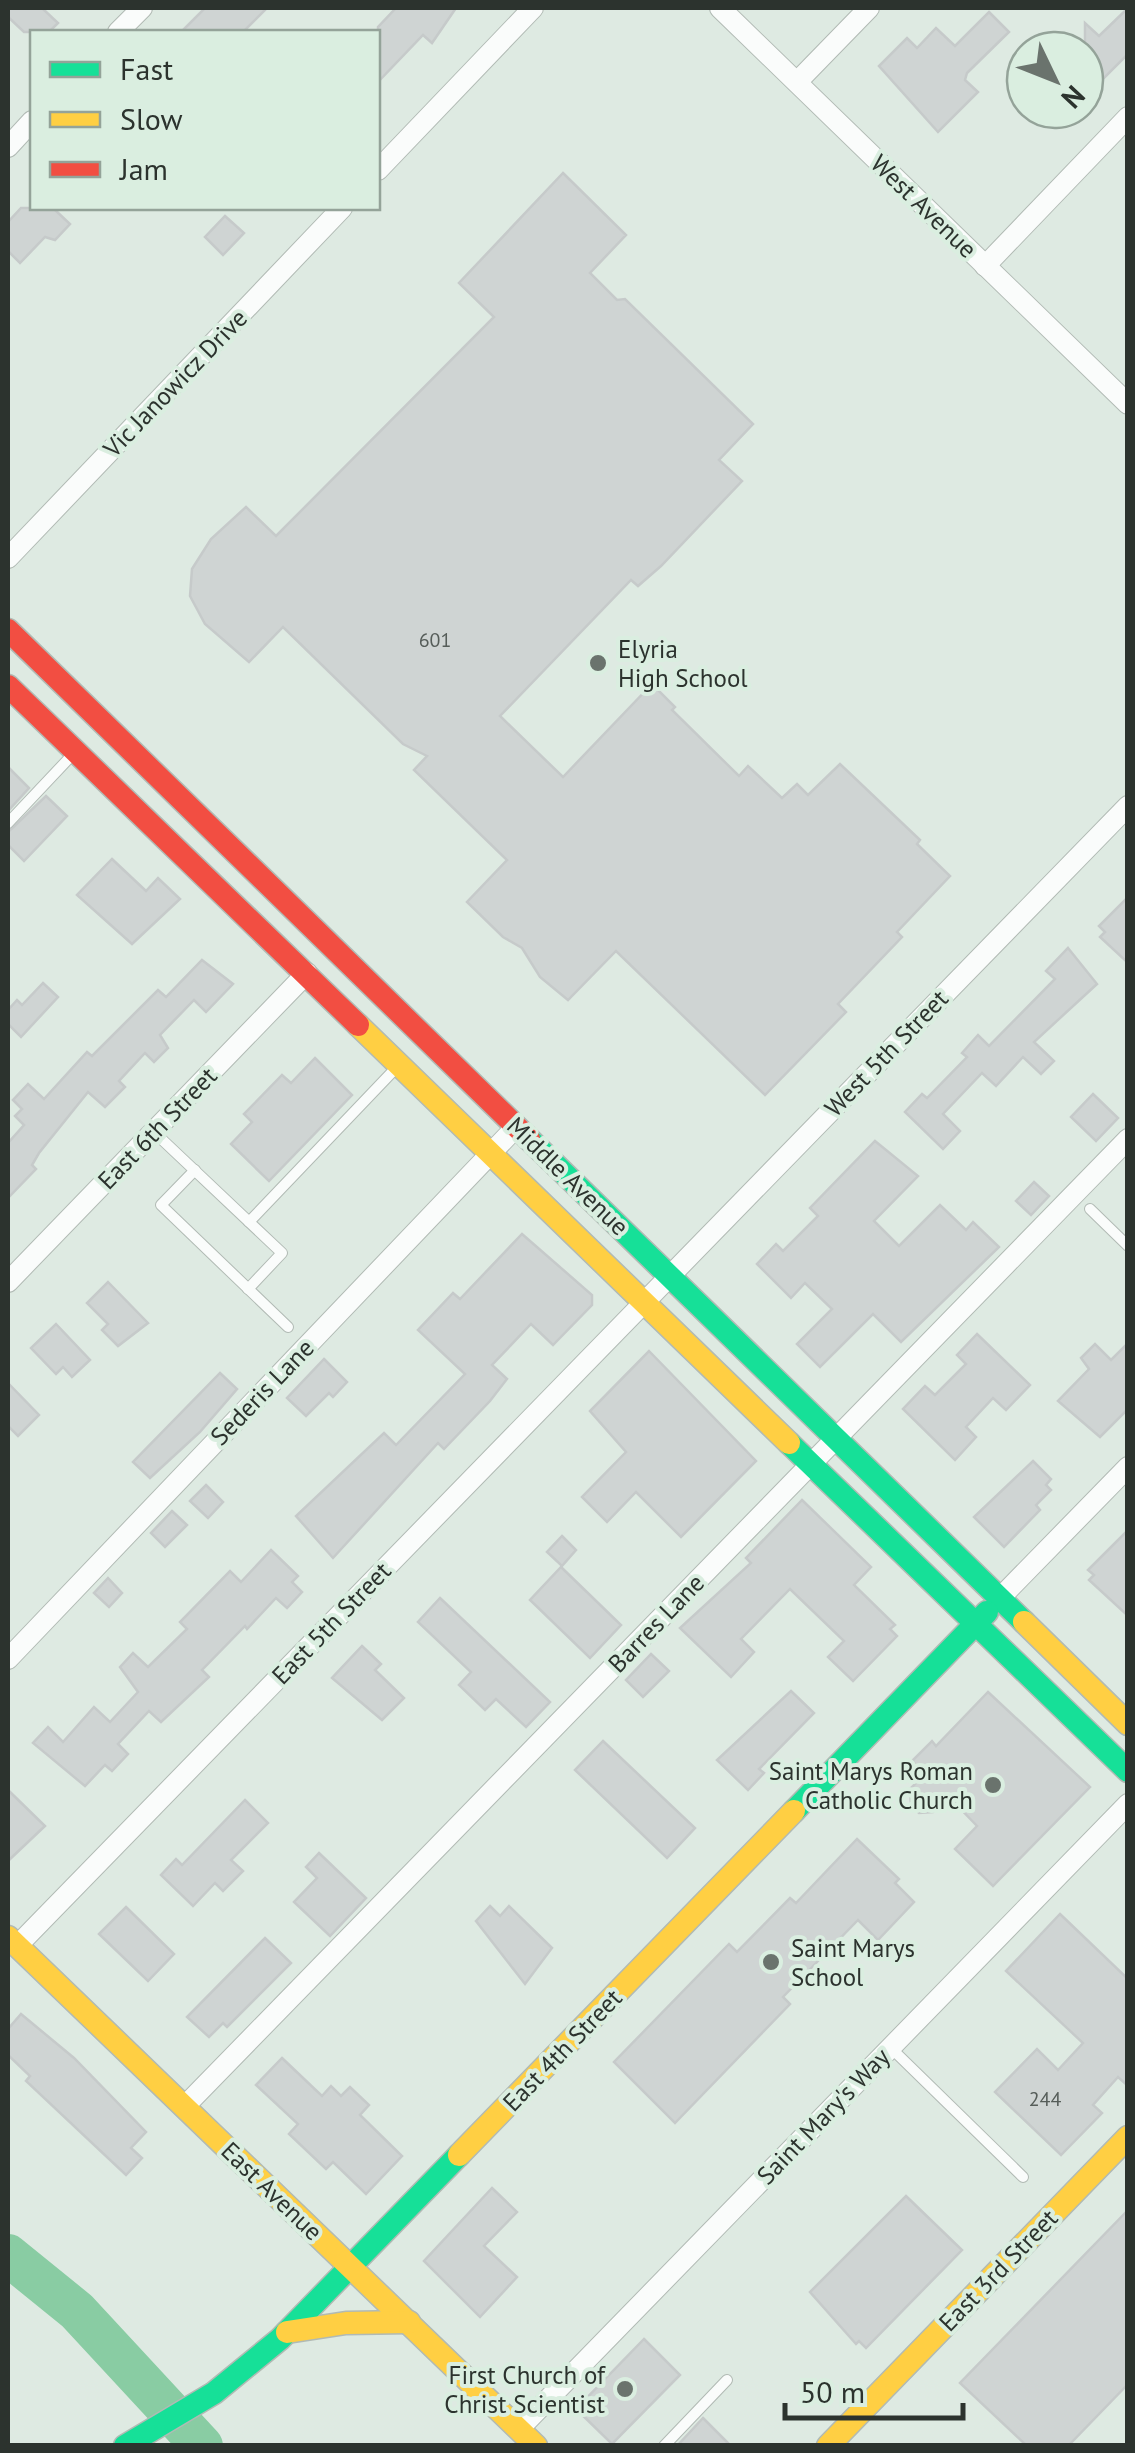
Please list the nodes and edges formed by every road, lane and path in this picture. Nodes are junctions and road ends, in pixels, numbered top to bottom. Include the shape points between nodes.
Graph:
1 (142, 8) edge
2 (533, 8) edge
3 (720, 8) edge
4 (869, 8) edge
5 (120, 30) edge
6 (797, 82) junction
7 (1128, 117) edge
8 (30, 123) edge
9 (8, 147) edge
10 (380, 168) edge
11 (340, 210) edge
12 (985, 266) junction
13 (1128, 404) edge
14 (8, 558) edge
15 (8, 630) edge
16 (8, 686) edge
17 (75, 752) junction
18 (1128, 806) edge
19 (8, 823) edge
20 (306, 973) junction
21 (400, 1064) junction
22 (517, 1126) junction
23 (154, 1131) junction
24 (1128, 1139) edge
25 (490, 1153) junction
26 (195, 1170) junction
27 (1090, 1209) dead end
28 (249, 1222) junction
29 (1128, 1246) edge
30 (670, 1276) junction
31 (8, 1282) edge
32 (248, 1289) junction
33 (645, 1302) junction
34 (288, 1327) dead end
35 (836, 1438) junction
36 (810, 1464) junction
37 (1128, 1468) edge
38 (1000, 1598) junction
39 (974, 1624) junction
40 (8, 1658) edge
41 (1128, 1724) edge
42 (1128, 1771) edge
43 (1128, 1804) edge
44 (12, 1941) edge
45 (890, 2047) junction
46 (184, 2107) junction
47 (1128, 2137) edge
48 (1023, 2176) dead end
49 (352, 2268) junction
50 (409, 2322) junction
51 (284, 2335) junction
52 (727, 2380) dead end
53 (528, 2437) edge
54 (124, 2446) edge
55 (664, 2446) edge
56 (828, 2446) edge

1 - 5 street
2 - 10 street
3 - 6 street, West Avenue
4 - 6 street
6 - 12 street, West Avenue
7 - 12 street
8 - 9 street
11 - 14 street, Vic Janowicz Drive
12 - 13 street, West Avenue
15 - 22 main road, Middle Avenue
16 - 17 main road, Middle Avenue
17 - 19 lane
17 - 20 main road, Middle Avenue
18 - 30 street, West 5th Street
20 - 21 main road, Middle Avenue
20 - 23 street, East 6th Street
21 - 25 main road, Middle Avenue
21 - 28 lane
22 - 25 street, Sederis Lane
22 - 30 main road, Middle Avenue
23 - 26 lane
23 - 31 street, East 6th Street
24 - 35 street, Barres Lane
25 - 33 main road, Middle Avenue
25 - 40 street, Sederis Lane
26 - 28 lane
26 - 32 lane via 161,1205
27 - 29 lane
28 - 32 lane via 282,1252
30 - 33 street, West 5th Street
30 - 35 main road, Middle Avenue
32 - 34 lane
33 - 36 main road, Middle Avenue
33 - 44 street, East 5th Street
35 - 36 street, Barres Lane
35 - 38 main road, Middle Avenue
36 - 39 main road, Middle Avenue
36 - 46 street, Barres Lane
37 - 38 street
38 - 39 main road, East 4th Street
38 - 41 main road, Middle Avenue
39 - 42 main road, Middle Avenue
39 - 49 main road, East 4th Street
43 - 45 street, Saint Mary's Way
44 - 46 main road, East Avenue
45 - 48 lane
45 - 53 street, Saint Mary's Way
46 - 49 main road, East Avenue
47 - 56 main road, East 3rd Street
49 - 50 main road, East Avenue
49 - 51 main road, East 4th Street
50 - 51 main road via 346,2323
50 - 53 main road, East Avenue
51 - 54 main road, East 4th Street via 214,2393
52 - 55 lane

